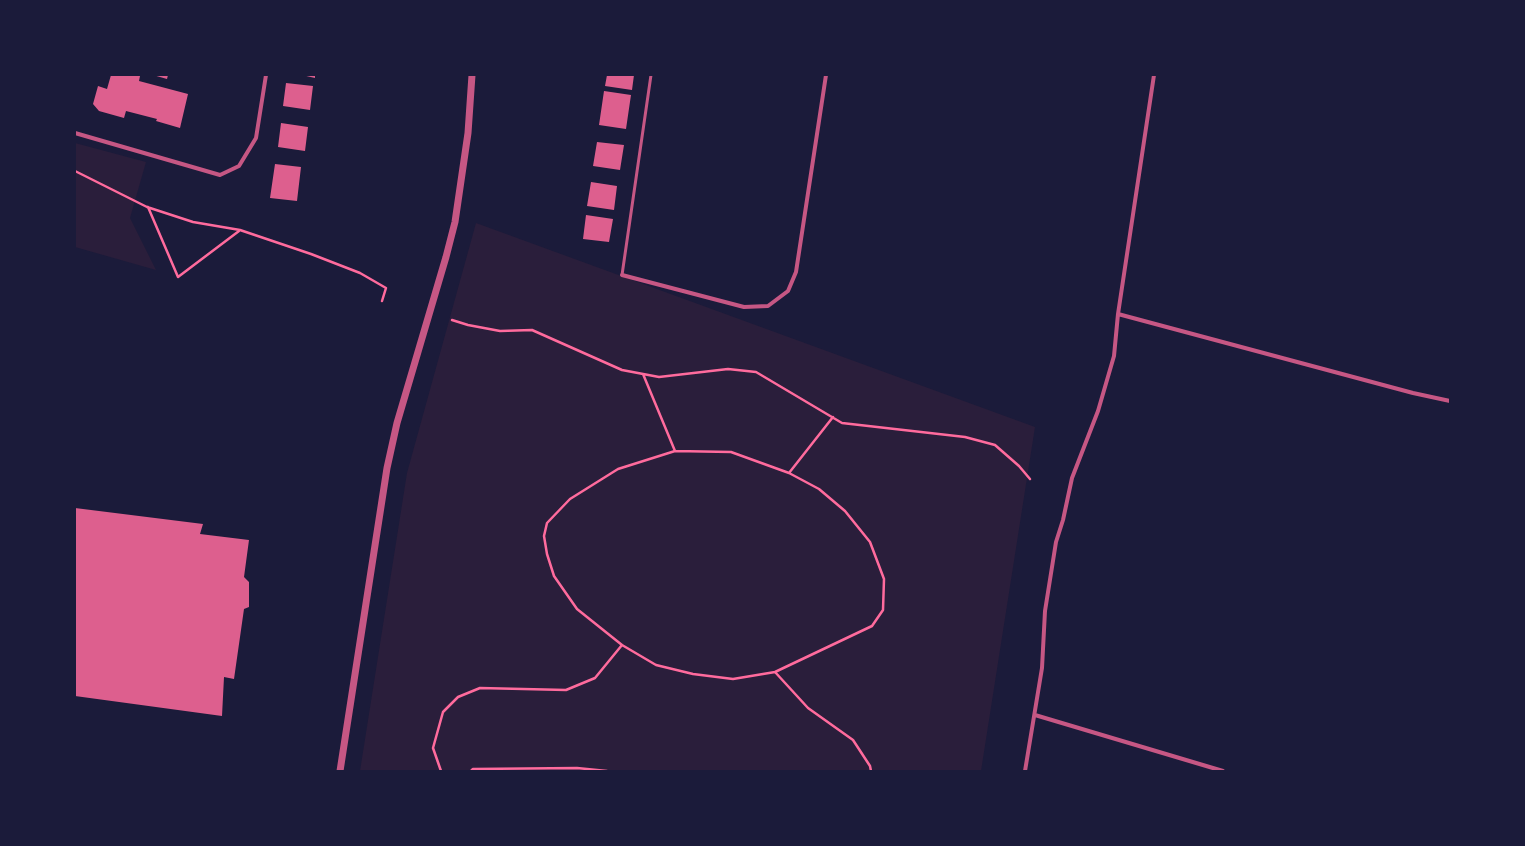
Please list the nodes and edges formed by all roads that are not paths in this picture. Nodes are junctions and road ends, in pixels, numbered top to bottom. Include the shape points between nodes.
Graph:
1 (266, 75) edge
2 (472, 75) edge
3 (651, 75) edge
4 (826, 75) edge
5 (1154, 75) edge
6 (75, 133) edge
7 (622, 275) joint
8 (1118, 314) junction
9 (1450, 401) edge
10 (1034, 715) junction
11 (340, 771) edge
12 (1025, 771) edge
13 (1223, 771) edge

1 - 6 street via 256,138 239,166 220,175
2 - 11 street via 468,133 455,222 387,468
3 - 7 lane
4 - 7 street via 796,272 788,291 768,306 744,307
5 - 8 street
8 - 9 street
8 - 10 street via 1114,356 1098,411 1072,478 1056,542 1045,611 1042,668
10 - 12 street
10 - 13 street

